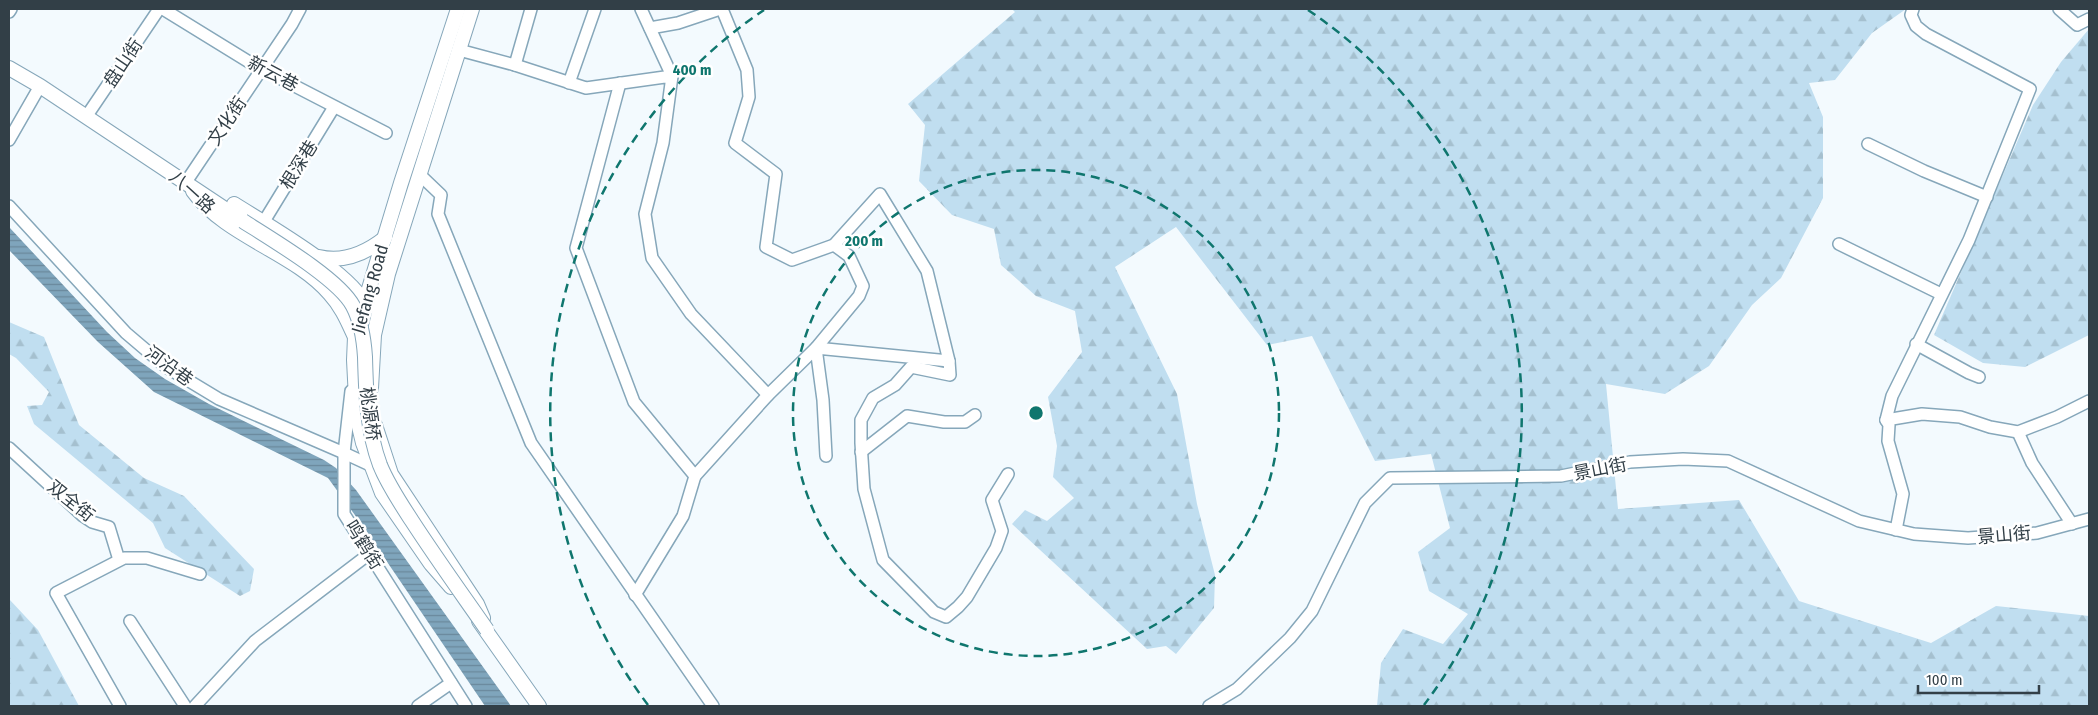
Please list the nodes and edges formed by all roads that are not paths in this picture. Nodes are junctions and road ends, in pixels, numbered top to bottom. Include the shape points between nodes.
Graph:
1 (11, 9) edge
2 (159, 9) edge
3 (163, 9) edge
4 (300, 9) edge
5 (458, 9) edge
6 (472, 9) edge
7 (531, 9) edge
8 (595, 9) edge
9 (641, 9) edge
10 (721, 9) edge
11 (1913, 9) edge
12 (2059, 9) edge
13 (9, 12) edge
14 (2089, 19) edge
15 (650, 28) junction
16 (460, 50) junction
17 (515, 65) junction
18 (9, 68) edge
19 (262, 70) junction
20 (672, 76) junction
21 (569, 83) junction
22 (620, 84) junction
23 (40, 86) junction
24 (334, 107) junction
25 (86, 117) junction
26 (386, 134) dead end
27 (9, 140) edge
28 (1868, 144) dead end
29 (420, 174) junction
30 (186, 182) junction
31 (1987, 197) junction
32 (9, 206) edge
33 (263, 223) junction
34 (385, 238) junction
35 (1839, 244) dead end
36 (834, 245) junction
37 (311, 255) junction
38 (305, 272) junction
39 (388, 274) junction
40 (1942, 294) junction
41 (365, 302) junction
42 (374, 335) junction
43 (355, 337) junction
44 (1916, 344) junction
45 (816, 348) junction
46 (354, 360) junction
47 (949, 361) junction
48 (1979, 377) dead end
49 (768, 395) junction
50 (2089, 401) edge
51 (975, 415) dead end
52 (1886, 420) junction
53 (2018, 432) junction
54 (9, 448) edge
55 (861, 452) junction
56 (344, 453) junction
57 (826, 456) dead end
58 (372, 466) junction
59 (1008, 474) dead end
60 (695, 476) junction
61 (2089, 519) edge
62 (2072, 524) junction
63 (1896, 530) junction
64 (369, 554) junction
65 (119, 560) junction
66 (200, 574) dead end
67 (635, 595) junction
68 (130, 621) dead end
69 (487, 630) junction
70 (451, 683) junction
71 (120, 706) edge
72 (185, 706) edge
73 (195, 706) edge
74 (418, 706) edge
75 (466, 706) edge
76 (539, 706) edge
77 (713, 706) edge
78 (1209, 706) edge

1 - 13 street
2 - 25 street, 盘山街
3 - 19 street, 新云巷
4 - 19 street, 文化街
5 - 34 main road, Jiefang Road
6 - 16 main road, Jiefang Road
7 - 17 street
8 - 21 street
9 - 15 street
10 - 15 street
10 - 36 street via 747,70 749,97 735,143 776,174 766,247 792,260
11 - 31 street via 1911,15 1916,26 1926,34 2030,89
12 - 14 street via 2077,24
15 - 20 street
16 - 17 street
16 - 29 main road, Jiefang Road
17 - 21 street
18 - 23 main road, 八一路
19 - 24 street, 新云巷
19 - 30 street, 文化街
20 - 22 street
20 - 49 street via 663,143 645,214 652,258 691,314
21 - 22 street via 586,88
22 - 60 street via 576,248 634,402
23 - 25 main road, 八一路
23 - 27 street
24 - 26 street, 新云巷
24 - 33 street, 根深巷
25 - 30 main road, 八一路
28 - 31 street
29 - 39 main road, Jiefang Road
29 - 67 street via 440,195 438,214 531,444
30 - 33 main road via 213,191
30 - 38 main road, 八一路 via 203,206
30 - 69 main road, 桃源桥, bridge via 330,280 354,306 365,356 371,438 381,467 429,547
31 - 40 street
32 - 56 street, 河沿巷 via 126,333 166,367 220,399
33 - 37 main road
34 - 37 main road via 371,250 345,259
34 - 41 main road, Jiefang Road
35 - 40 street
36 - 45 street via 849,256 863,286 859,296
36 - 47 street via 880,194 926,271
37 - 41 main road via 331,267
38 - 41 main road via 353,299
38 - 43 main road, 八一路 via 330,293
39 - 41 main road via 378,291
39 - 42 main road, Jiefang Road
40 - 44 street
41 - 42 main road
41 - 43 main road, Jiefang Road
42 - 69 main road, Jiefang Road via 371,392 376,427 390,474 477,604
43 - 46 main road, Jiefang Road
44 - 48 street
44 - 52 street via 1892,396
45 - 47 street
45 - 49 street
45 - 57 street
46 - 56 street, 鸣鹤街
46 - 58 main road, Jiefang Road via 356,418
47 - 55 street via 950,375 911,367 896,385 873,398 861,420
49 - 60 street
50 - 53 street
51 - 55 street via 965,422 907,416
52 - 53 street via 1922,414 1960,417
52 - 63 street via 1889,425 1888,441 1904,494
53 - 62 street via 2032,463
54 - 65 street, 双全街 via 82,516 109,527
55 - 59 street via 864,489 883,560 934,612 946,617 967,597 996,548 1002,531 992,500
56 - 58 street, 河沿巷
56 - 64 street, 鸣鹤街 via 344,514
58 - 69 main road, Jiefang Road via 382,493 431,564
60 - 67 street via 683,516
61 - 62 street, 景山街
62 - 63 street, 景山街 via 2037,533 1968,538
63 - 78 street, 景山街 via 1859,522 1728,460 1630,462 1561,476 1390,478 1365,503 1312,611 1290,638 1237,689
64 - 70 street, 鸣鹤街
64 - 73 street via 255,641
65 - 66 street via 147,558
65 - 71 street via 56,594
67 - 77 street
68 - 72 street
69 - 76 main road, Jiefang Road
70 - 74 street
70 - 75 street, 鸣鹤街

